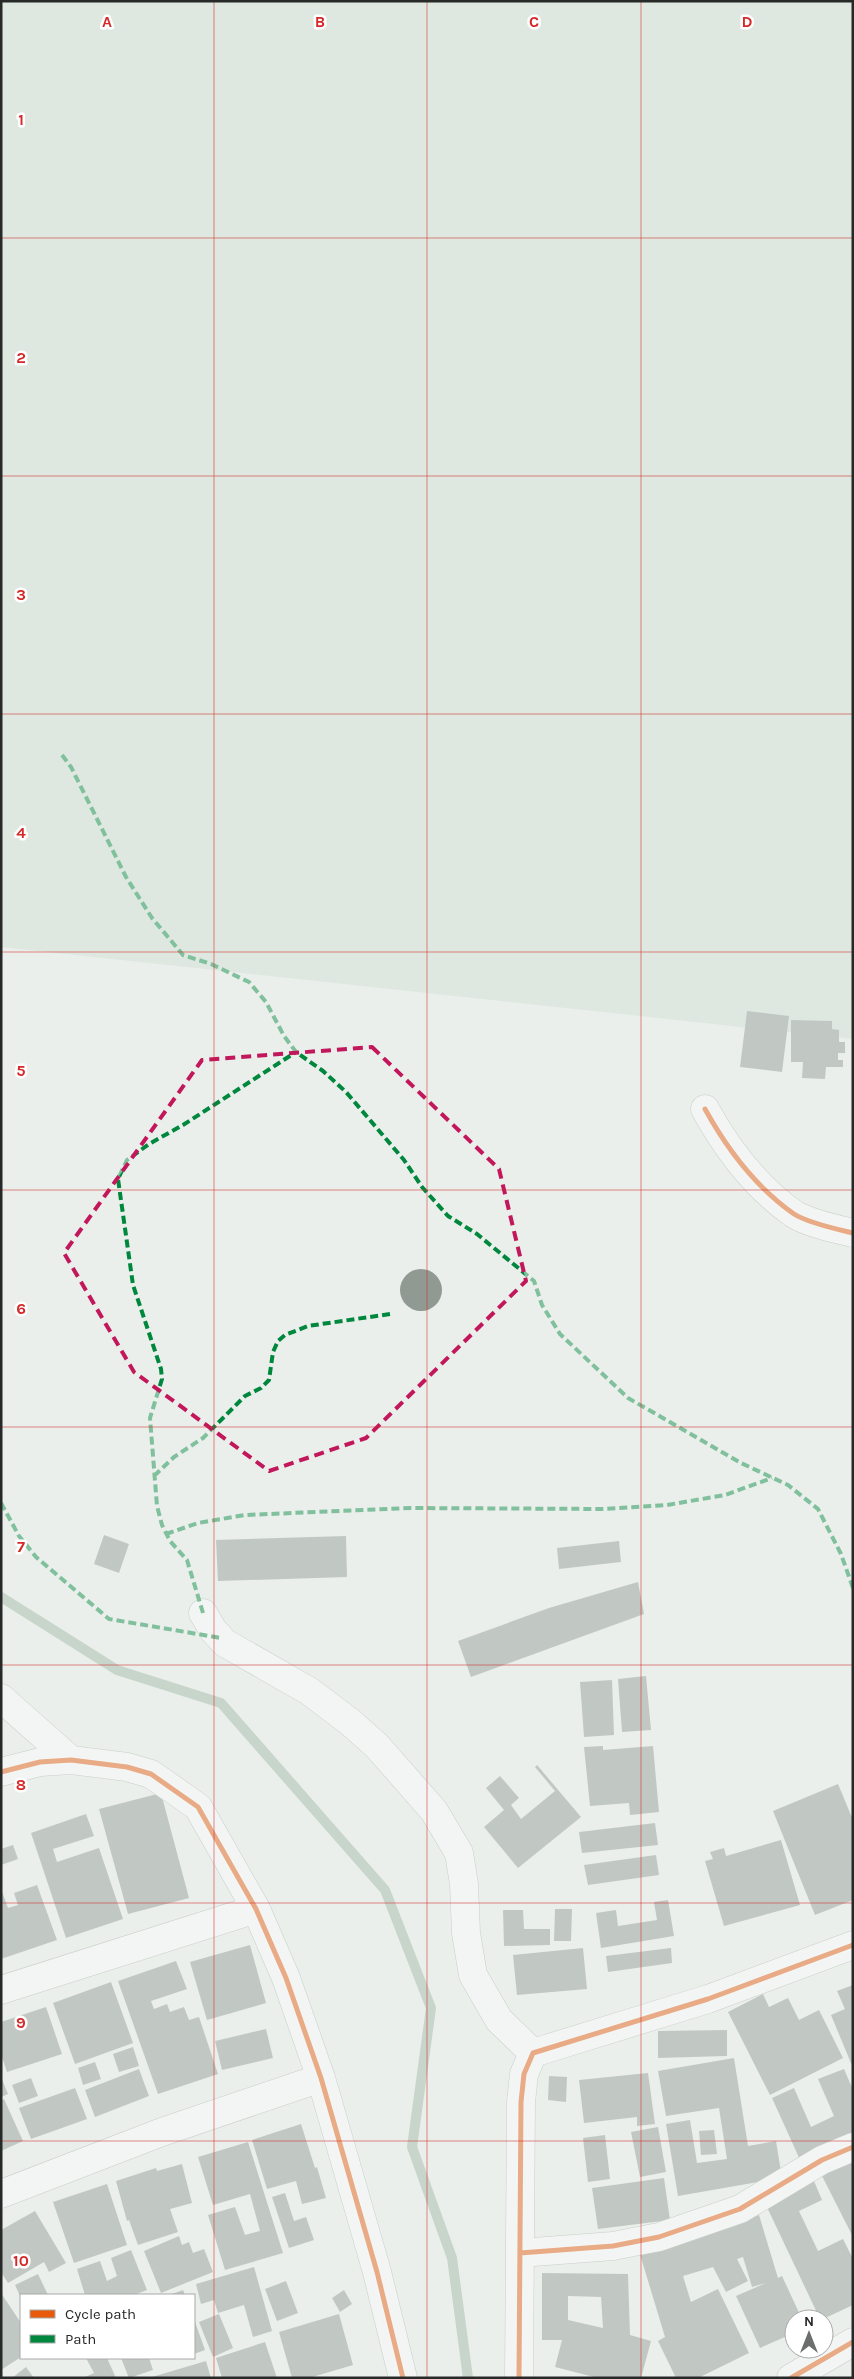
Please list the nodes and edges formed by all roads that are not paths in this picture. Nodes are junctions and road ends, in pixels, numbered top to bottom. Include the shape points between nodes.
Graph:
1 (705, 1110) dead end
2 (853, 1233) edge
3 (202, 1613) dead end
4 (1, 1698) edge
5 (71, 1760) junction
6 (1, 1772) edge
7 (256, 1909) junction
8 (853, 1945) edge
9 (1, 1990) edge
10 (533, 2053) junction
11 (320, 2078) junction
12 (853, 2147) edge
13 (1, 2194) edge
14 (520, 2253) junction
15 (853, 2342) edge
16 (403, 2378) edge
17 (519, 2378) edge
18 (791, 2378) edge

1 - 2 street via 729,1148 758,1182 796,1215
3 - 10 street via 225,1643 309,1691 357,1728 434,1811 459,1853 473,1975 499,2020
4 - 5 street
5 - 6 street via 40,1762
5 - 7 street via 127,1767 151,1774 198,1807
7 - 9 street
7 - 11 street via 286,1978
8 - 10 street via 708,1999
10 - 14 street via 524,2074 521,2102
11 - 13 street via 162,2132
11 - 16 street via 377,2272
12 - 14 street via 822,2160 740,2209 659,2237 613,2246
14 - 17 street
15 - 18 street

